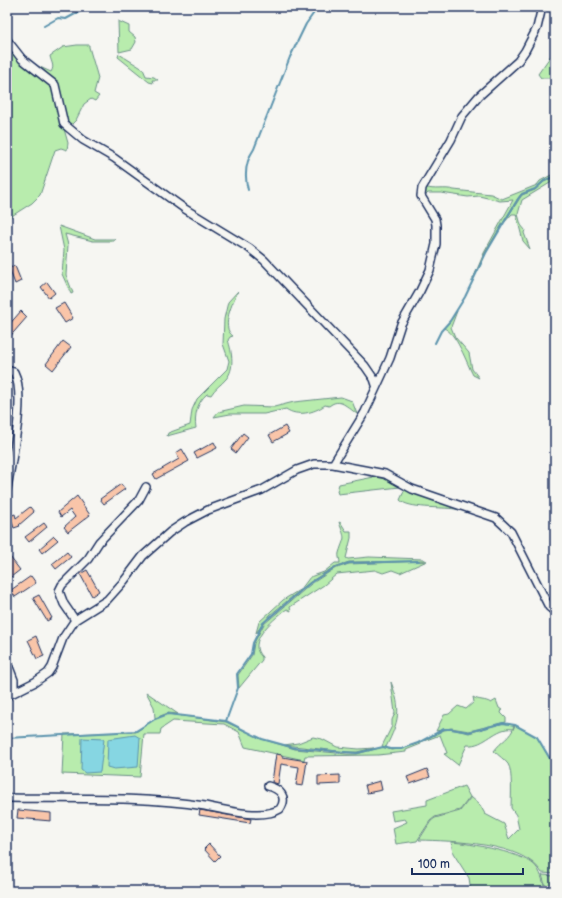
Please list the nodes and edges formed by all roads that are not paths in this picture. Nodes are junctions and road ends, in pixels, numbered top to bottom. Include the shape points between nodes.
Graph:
1 (542, 7) edge
2 (7, 40) edge
3 (7, 370) edge
4 (376, 385) junction
5 (333, 464) junction
6 (146, 487) dead end
7 (7, 489) edge
8 (555, 612) edge
9 (75, 620) junction
10 (7, 662) edge
11 (14, 691) junction
12 (7, 696) edge
13 (268, 786) dead end
14 (7, 798) edge

1 - 4 street via 537,28 526,51 462,116 422,188 421,196 435,219 434,257 425,282 401,324 385,370
2 - 4 street via 22,59 55,85 64,124 68,128 185,209 250,248 365,366
3 - 7 street via 14,372 16,376 18,392 16,431
4 - 5 street via 359,425
5 - 8 street via 385,474 424,494 496,518 511,532 549,607
5 - 9 street via 306,466 262,490 208,510 185,522 143,556 107,600
6 - 9 street via 139,500 62,585 59,591
9 - 11 street via 63,638 48,673
10 - 11 street via 14,680
11 - 12 street
13 - 14 street via 278,789 284,801 280,809 268,813 250,813 160,800

